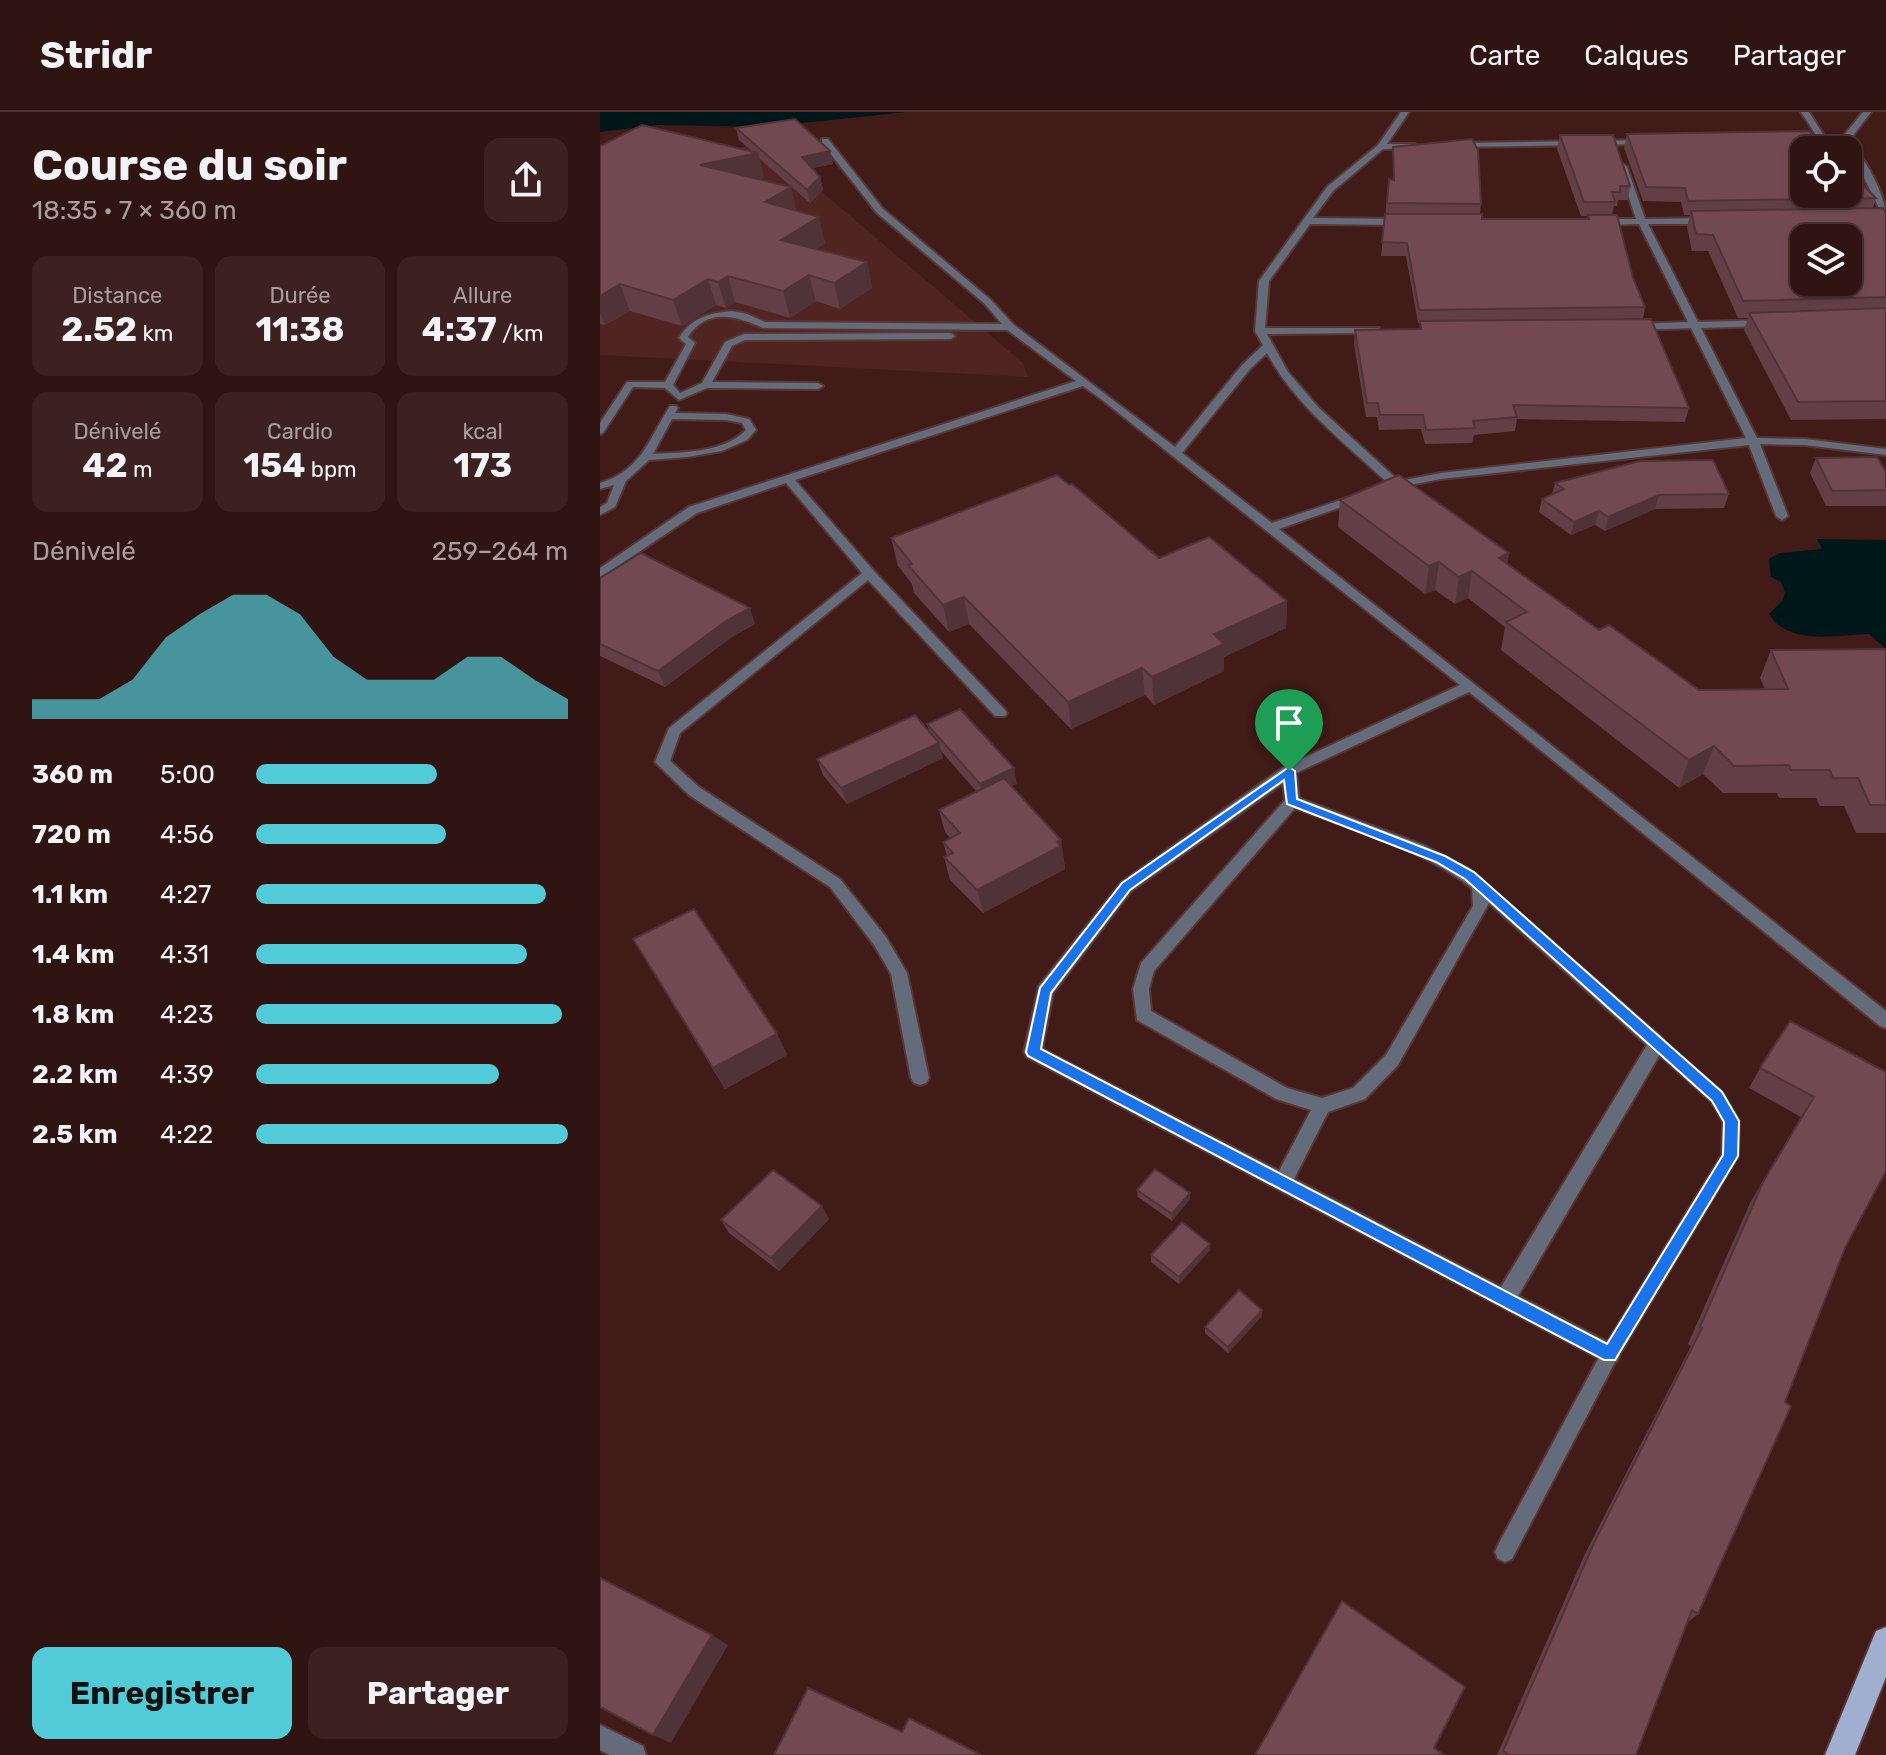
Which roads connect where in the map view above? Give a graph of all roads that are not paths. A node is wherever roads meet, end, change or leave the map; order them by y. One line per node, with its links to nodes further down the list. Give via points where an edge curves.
1 (1405, 112): 11 (street)
2 (1805, 112): 4 (street)
3 (1867, 112): 5 (street)
4 (1820, 136)
5 (1848, 136)
6 (825, 141): 22 (street, via 880,211 988,302)
7 (1615, 142): 8 (street); 9 (street); 19 (street)
8 (1663, 142)
9 (1439, 145)
10 (1425, 146): 11 (street)
11 (1381, 147): 15 (street, via 1330,189)
12 (1862, 166): 13 (street)
13 (1886, 216): 14 (street)
14 (1871, 218)
15 (1307, 221): 17 (street); 25 (street, via 1264,281)
16 (1718, 221): 19 (street)
17 (1418, 222)
18 (1594, 222): 19 (street)
19 (1642, 222): 21 (street)
20 (1775, 323): 21 (street)
21 (1695, 326): 23 (street); 35 (street)
22 (1010, 327): 26 (street); 29 (lane, via 763,325 744,315 713,316 684,333 691,343)
23 (1618, 327)
24 (1385, 330): 25 (street)
25 (1260, 331): 27 (street)
26 (1022, 336): 28 (street); 30 (lane, via 744,337 728,344)
27 (1268, 346): 37 (street); 41 (street, via 1315,410)
28 (1084, 382): 37 (street); 39 (street)
29 (668, 385): 32 (lane); 34 (lane, via 630,384)
30 (706, 385): 31 (lane); 32 (lane)
31 (818, 386)
32 (679, 397): 33 (lane)
33 (669, 416): 38 (lane); 38 (lane, via 726,417 746,421 751,430 732,444)
34 (600, 431)
35 (1753, 441): 36 (street); 41 (street); 46 (street)
36 (1886, 452)
37 (1176, 453): 47 (street)
38 (646, 457): 40 (lane)
39 (788, 479): 48 (street); 49 (street, via 693,510)
40 (621, 480): 42 (lane); 45 (lane, via 611,505)
41 (1396, 484): 43 (street)
42 (600, 486)
43 (1382, 489)
44 (1369, 494): 47 (street)
45 (600, 512)
46 (1782, 516)
47 (1271, 528): 50 (street)
48 (869, 573): 51 (street); 57 (street, via 674,731 662,762 694,791 835,883 899,973)
49 (600, 574)
50 (1470, 686): 52 (street); 55 (street)
51 (1000, 713)
52 (1289, 771): 53 (street); 59 (street, via 1126,887 1045,991 1033,1052)
53 (1292, 801): 54 (street, via 1441,859); 58 (street, via 1147,968 1141,989 1143,1015 1282,1094)
54 (1480, 886): 56 (street); 58 (street, via 1481,906 1392,1060 1359,1094)
55 (1886, 1021)
56 (1657, 1044): 60 (street); 61 (lane, via 1717,1097 1731,1121 1730,1156)
57 (920, 1078)
58 (1322, 1106): 59 (street)
59 (1283, 1181): 60 (street)
60 (1505, 1299): 61 (street)
61 (1610, 1354): 62 (lane)
62 (1505, 1552)
63 (1886, 1641): 66 (main road)
64 (600, 1737): 65 (street)
65 (634, 1755)
66 (1840, 1755)

